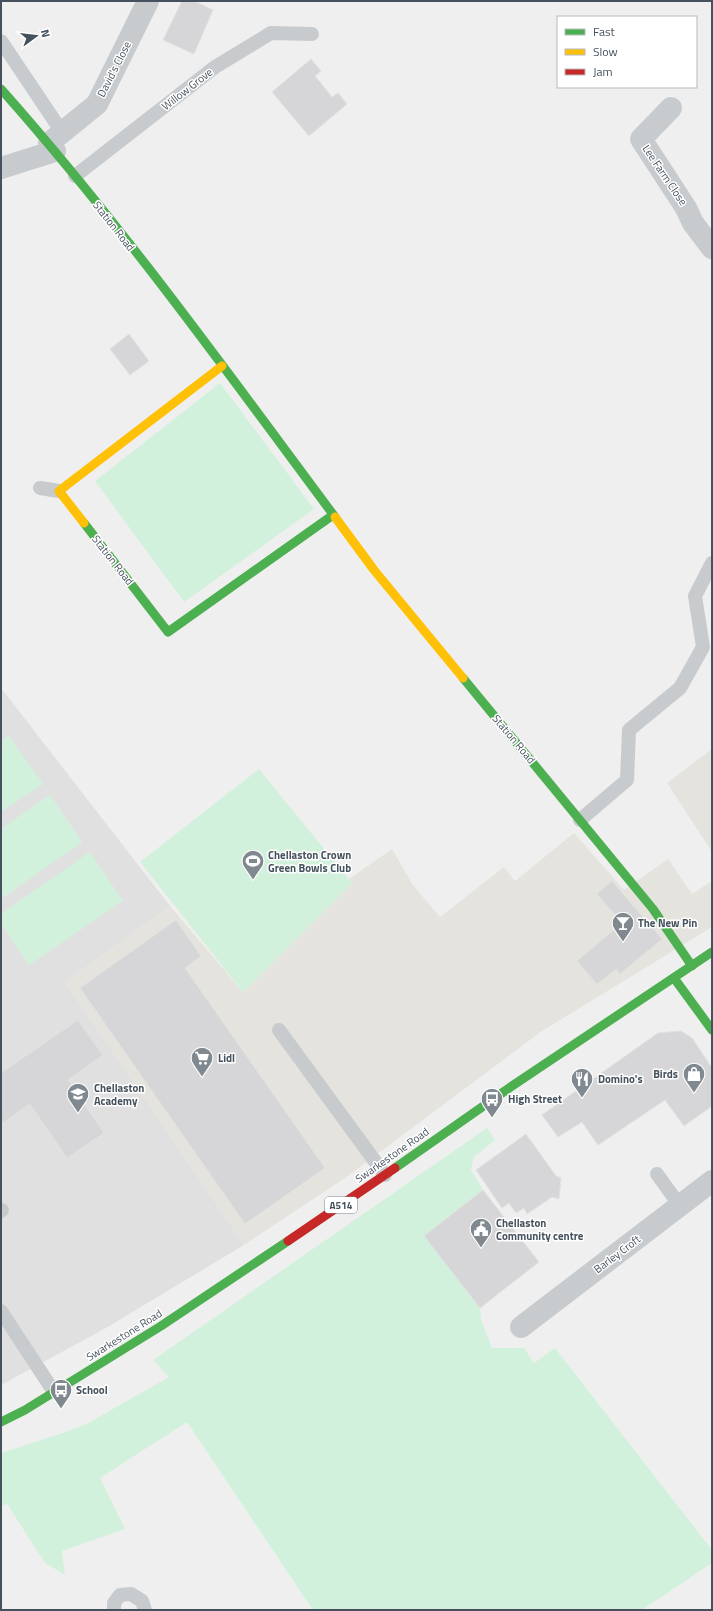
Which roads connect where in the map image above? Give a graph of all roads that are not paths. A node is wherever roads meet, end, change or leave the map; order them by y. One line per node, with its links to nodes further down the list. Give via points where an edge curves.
1 (148, 1): 6 (street, David's Close, via 97,104)
2 (312, 34): 8 (lane, Willow Grove, via 270,33 216,66)
3 (1, 41): 6 (lane, Station Road)
4 (1, 90): 6 (street, Station Road)
5 (671, 108): 9 (street, Lee Farm Close, via 641,139 693,223)
6 (55, 142): 7 (street); 8 (street, Station Road)
7 (1, 168)
8 (75, 176): 10 (street, Station Road)
9 (712, 248)
10 (222, 366): 12 (street); 13 (street, Station Road)
11 (40, 488): 12 (lane)
12 (59, 491): 13 (street, Station Road, via 168,632)
13 (333, 515): 15 (street, Station Road, via 374,570)
14 (712, 563): 15 (lane, via 695,596 703,647 680,688 629,730 628,780)
15 (580, 820): 17 (street, Station Road, via 653,909)
16 (712, 952): 17 (street, A514)
17 (692, 966): 18 (street, Swarkestone Road / A514)
18 (674, 978): 20 (street); 22 (street, Swarkestone Road / A514, via 512,1086)
19 (279, 1030): 22 (lane)
20 (712, 1030)
21 (657, 1174): 24 (lane)
22 (385, 1175): 27 (street, Swarkestone Road / A514, via 161,1326)
23 (712, 1181): 24 (street, Barley Croft)
24 (680, 1206): 26 (street, Barley Croft)
25 (1, 1311): 27 (lane)
26 (521, 1327)
27 (54, 1392): 28 (street, Swarkestone Road / A514)
28 (1, 1422)
29 (114, 1610): 30 (lane, via 114,1604 120,1595 131,1594 142,1602)
30 (145, 1610)

